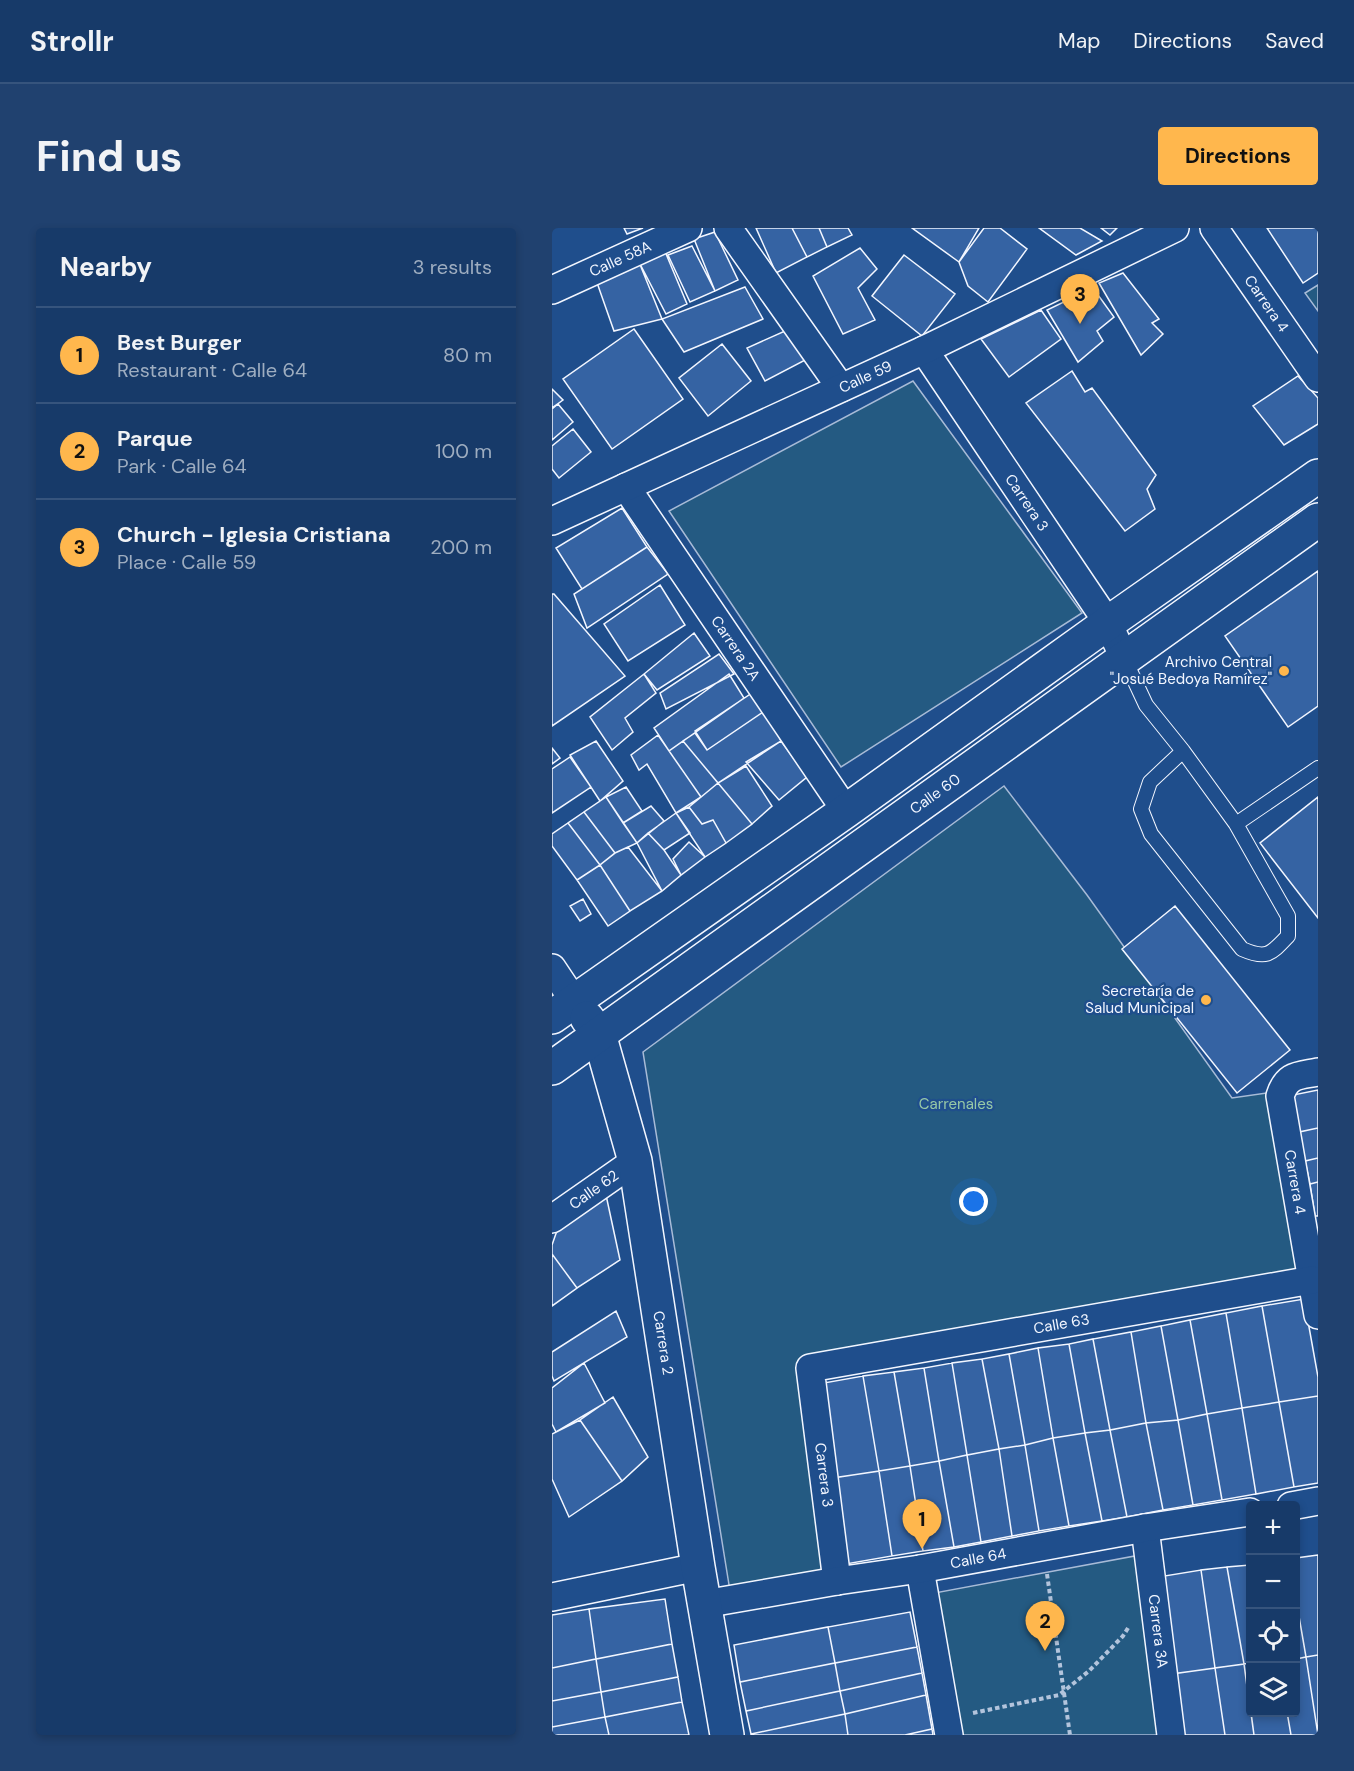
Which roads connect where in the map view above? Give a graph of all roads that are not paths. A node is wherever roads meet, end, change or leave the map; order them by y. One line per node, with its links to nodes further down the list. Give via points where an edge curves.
1 (688, 228): 5 (street, Calle 58A)
2 (728, 228): 8 (street)
3 (1175, 228): 6 (street, Calle 59)
4 (1214, 228): 7 (street, Carrera 4)
5 (552, 290)
6 (924, 350): 8 (street, Calle 59); 13 (street, Carrera 3)
7 (1318, 378)
8 (841, 388): 10 (street, Calle 59)
9 (1318, 476): 13 (main road)
10 (626, 487): 12 (street, Calle 59); 17 (street, Carrera 2A)
11 (1318, 520): 14 (main road, Calle 60)
12 (552, 521)
13 (1108, 622): 14 (street, Carrera 3); 17 (main road)
14 (1125, 660): 15 (lane, via 1146,705); 21 (main road, Calle 60)
15 (1183, 752): 18 (lane); 18 (lane, via 1150,782 1141,809 1151,834 1242,949 1256,956 1273,952 1288,936 1288,916)
16 (1318, 768): 18 (lane)
17 (846, 811): 20 (main road)
18 (1236, 824)
19 (552, 968): 20 (street, Carrera 2)
20 (563, 1009): 21 (main road, Carrera 2)
21 (599, 1034): 22 (main road, Calle 60); 24 (main road, Carrera 2)
22 (552, 1068)
23 (1318, 1072): 26 (street, Carrera 4, via 1293,1077 1280,1096)
24 (635, 1161): 25 (street, Calle 62); 33 (main road, Carrera 2)
25 (552, 1219)
26 (1312, 1280): 27 (street, Carrera 4); 28 (street, Calle 63)
27 (1318, 1315)
28 (810, 1368): 35 (street, Carrera 3)
29 (1318, 1502): 30 (street)
30 (1300, 1505)
31 (1246, 1513): 32 (street, Calle 64)
32 (1145, 1528): 34 (street, Calle 64); 40 (street, Carrera 3A)
33 (698, 1567): 36 (street); 37 (main road, Carrera 2)
34 (920, 1569): 35 (street, Calle 64); 38 (street)
35 (837, 1581): 37 (street, Calle 64)
36 (552, 1597)
37 (704, 1604): 39 (main road, Carrera 2)
38 (947, 1727)
39 (727, 1735)
40 (1171, 1735)

